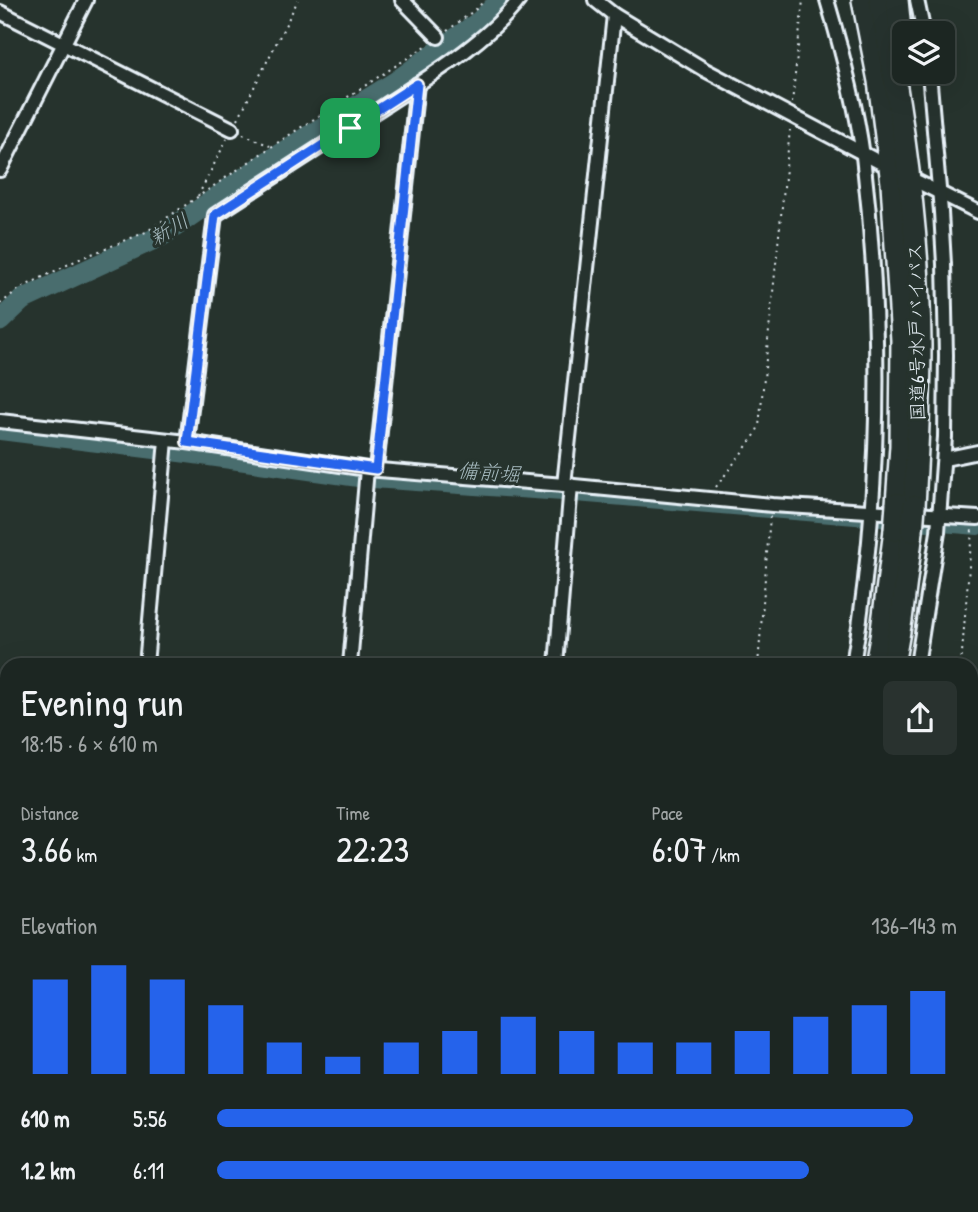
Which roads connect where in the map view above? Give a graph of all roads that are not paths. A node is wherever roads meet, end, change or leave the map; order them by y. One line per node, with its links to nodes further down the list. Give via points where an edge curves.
1 (86, 0): 15 (street)
2 (402, 0): 14 (street)
3 (519, 0): 16 (street, via 478,40)
4 (595, 0): 12 (street)
5 (827, 0): 20 (street)
6 (851, 0): 21 (highway, via 868,57)
7 (863, 0): 21 (highway, 国道6号水戸バイパス, via 879,81)
8 (880, 0): 18 (highway, 国道6号水戸バイパス)
9 (897, 0): 18 (highway, via 904,68)
10 (917, 0): 13 (street)
11 (0, 12): 15 (street)
12 (614, 15): 20 (street); 32 (street)
13 (921, 21)
14 (434, 40)
15 (64, 44): 19 (street); 22 (street)
16 (417, 84): 27 (street, via 215,215); 31 (street)
17 (930, 84): 24 (street)
18 (900, 108): 33 (highway, 国道6号水戸バイパス, via 915,235 919,319 919,400)
19 (232, 129)
20 (862, 154): 21 (street); 34 (street, via 875,299)
21 (885, 154): 33 (highway, 国道6号水戸バイパス, via 902,340 901,446)
22 (0, 170)
23 (918, 182): 24 (street)
24 (938, 192): 25 (street); 30 (street, via 946,355)
25 (978, 212)
26 (0, 421): 28 (street)
27 (187, 442): 28 (street); 31 (street)
28 (165, 448): 38 (street)
29 (978, 452): 30 (street)
30 (944, 459): 36 (street)
31 (369, 475): 32 (street); 39 (street)
32 (568, 490): 34 (street, via 708,498); 40 (street)
33 (906, 505): 37 (highway, 国道6号水戸バイパス, bridge)
34 (871, 518): 36 (street); 41 (street)
35 (978, 518): 36 (street)
36 (939, 522): 44 (street)
37 (904, 530): 42 (highway, 国道6号水戸バイパス); 43 (highway, 国道6号水戸バイパス, via 901,620)
38 (147, 658)
39 (351, 658)
40 (556, 658)
41 (854, 658)
42 (877, 658)
43 (894, 658)
44 (918, 658)

